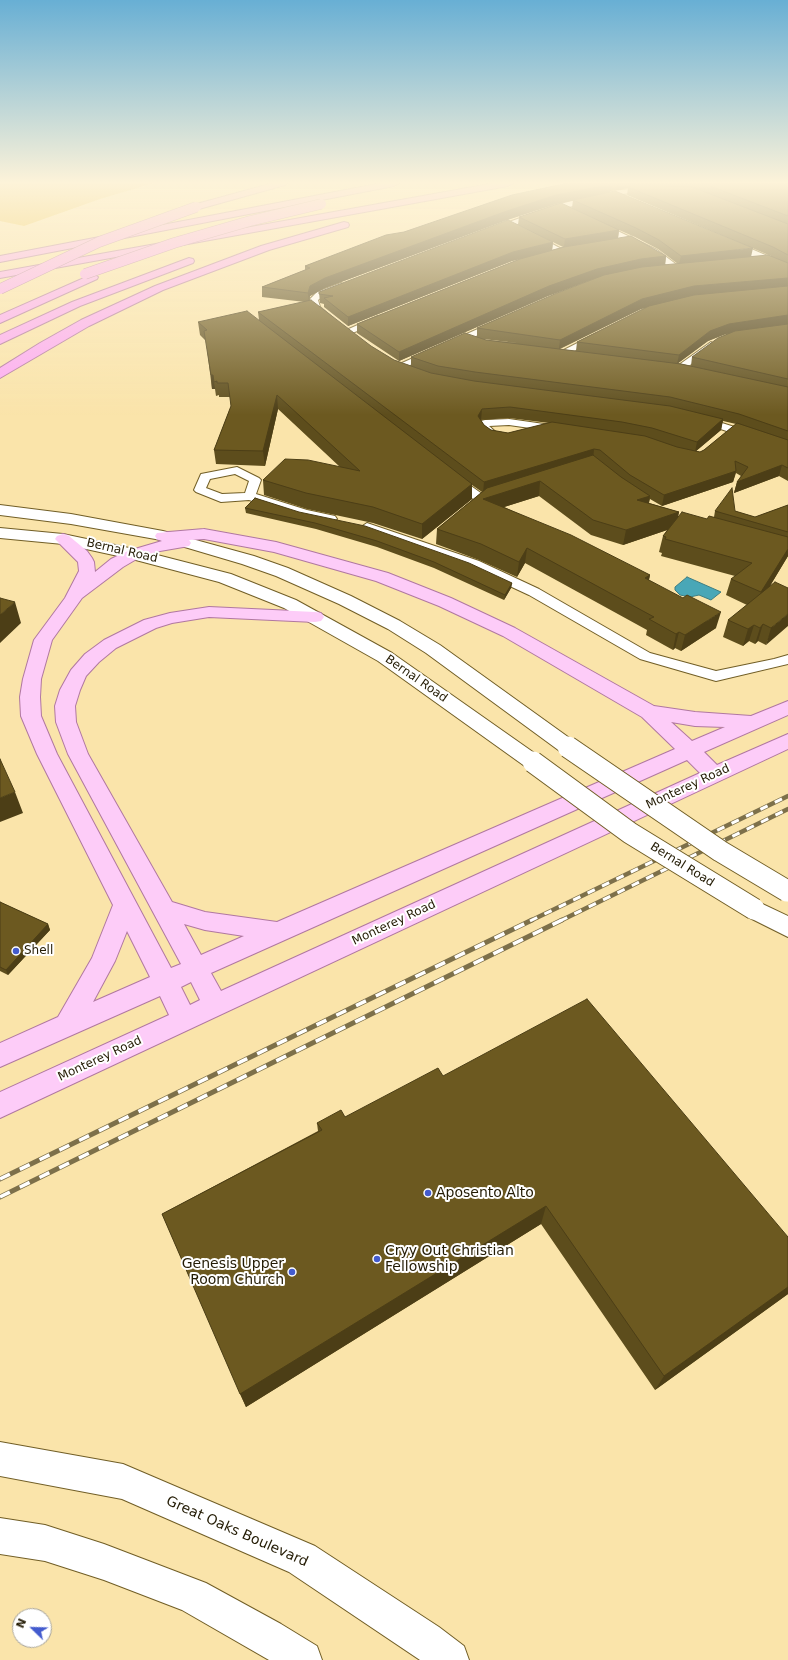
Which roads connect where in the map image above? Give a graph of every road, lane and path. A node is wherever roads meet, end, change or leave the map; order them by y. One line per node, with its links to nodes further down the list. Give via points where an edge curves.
1 (60, 260): 15 (highway, bridge)
2 (81, 260): 12 (highway)
3 (136, 260): 13 (highway)
4 (191, 260): 23 (highway, via 76,304)
5 (231, 260): 30 (highway, via 159,288 85,323)
6 (669, 260): 10 (street, via 681,267)
7 (753, 260): 9 (street)
8 (770, 260): 11 (street)
9 (748, 261)
10 (662, 270)
11 (788, 270)
12 (0, 275)
13 (89, 276): 16 (highway); 18 (highway)
14 (349, 284): 20 (street, via 320,294 314,299 317,309)
15 (0, 289)
16 (0, 312)
17 (386, 316): 20 (street)
18 (0, 319)
19 (503, 320): 22 (street)
20 (341, 327): 24 (street)
21 (603, 333): 27 (street, via 558,354)
22 (462, 338): 26 (street); 29 (street, via 395,366)
23 (0, 340)
24 (358, 340)
25 (718, 342): 28 (street, via 675,369)
26 (479, 343)
27 (576, 356)
28 (691, 371)
29 (412, 372)
30 (0, 374)
31 (687, 417): 33 (street)
32 (550, 428): 32 (street, via 510,422 485,423 485,429 498,438 517,438); 34 (street)
33 (732, 428): 35 (street); 36 (street)
34 (570, 430)
35 (721, 438)
36 (788, 448)
37 (444, 471): 40 (street)
38 (496, 494): 40 (street)
39 (250, 496): 48 (street)
40 (481, 499): 41 (street)
41 (469, 508)
42 (0, 510): 44 (main road, Bernal Road, via 78,520)
43 (0, 533): 46 (main road, Bernal Road)
44 (163, 536): 47 (main road, Bernal Road); 54 (main road, via 204,534 265,545 310,555 382,577 445,602 509,632)
45 (436, 536): 48 (street)
46 (63, 539): 49 (main road, Bernal Road); 50 (main road, via 86,562 84,580)
47 (191, 542): 49 (main road, via 158,546); 59 (main road, Bernal Road, bridge, via 282,572 394,625 433,649 668,817)
48 (424, 546): 52 (street, via 474,564 534,592 645,656 716,676)
49 (134, 554): 50 (main road, via 117,563); 51 (main road, Bernal Road, via 225,578)
50 (72, 599): 60 (main road, via 43,640 36,659 30,697 32,716 47,754)
51 (315, 617): 61 (main road, via 226,612 170,618 143,627 110,644 92,658 78,674 65,706 71,739); 62 (main road, Bernal Road, bridge, via 385,657 630,833)
52 (788, 659)
53 (788, 707): 55 (main road)
54 (649, 712): 55 (main road, via 695,719); 57 (main road)
55 (755, 722): 57 (main road)
56 (788, 741): 58 (main road, Monterey Road)
57 (690, 750): 58 (main road); 63 (main road)
58 (715, 775): 66 (main road, Monterey Road)
59 (788, 891)
60 (125, 905): 65 (main road); 68 (main road, via 103,961)
61 (162, 909): 63 (main road, via 206,921); 64 (main road)
62 (788, 928)
63 (278, 932): 64 (main road)
64 (195, 968): 65 (main road); 66 (main road)
65 (165, 982): 67 (main road); 68 (main road)
66 (216, 1005): 67 (main road, Monterey Road)
67 (185, 1020): 70 (main road, Monterey Road)
68 (68, 1024): 69 (main road)
69 (0, 1055)
70 (0, 1105)
71 (0, 1459): 74 (main road, Great Oaks Boulevard, via 123,1482 302,1559 426,1640)
72 (0, 1536): 73 (main road, via 45,1543 104,1562 193,1596 268,1637)
73 (303, 1660)
74 (450, 1660)

